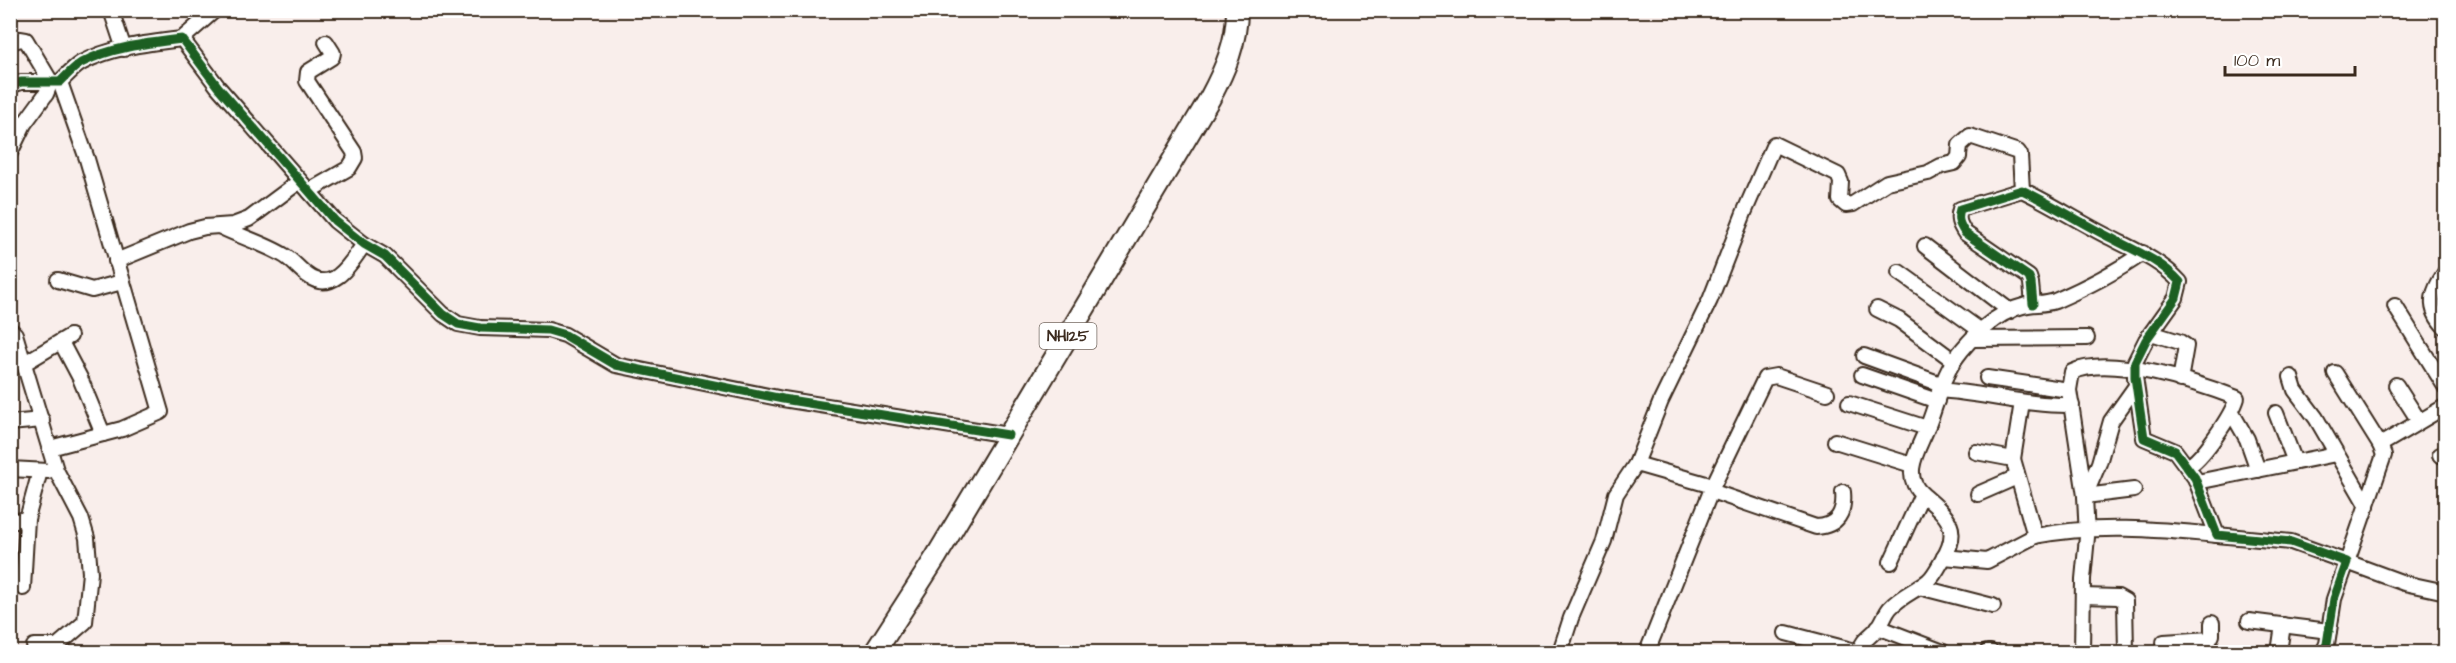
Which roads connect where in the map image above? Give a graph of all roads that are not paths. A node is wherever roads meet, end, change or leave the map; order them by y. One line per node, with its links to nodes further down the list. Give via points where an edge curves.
1 (111, 10): 7 (street)
2 (215, 10): 4 (street)
3 (1238, 10): 58 (highway, NH125, via 1237,30 1222,77)
4 (182, 39): 7 (street); 11 (street, via 218,87)
5 (326, 42): 11 (street, via 332,57 308,72 307,81 355,158 349,168)
6 (10, 43): 8 (street, via 26,40)
7 (124, 49): 8 (street, via 80,64)
8 (55, 82): 9 (street, via 21,82); 10 (street, via 24,124); 17 (street, via 87,159)
9 (10, 86)
10 (10, 153)
11 (305, 186): 13 (street, via 249,219); 14 (street, via 335,221)
12 (2022, 190): 16 (street); 22 (street, via 1960,209 1957,217 1965,233 2029,277); 66 (street, via 2018,152 1970,136 1960,145 1954,163 1887,182 1846,205 1840,200 1838,175 1774,144 1710,300 1661,401)
13 (219, 226): 14 (street, via 286,257 317,280 338,278); 17 (street, via 189,231)
14 (364, 244): 58 (street, via 385,256 458,324 548,330 565,335 616,365 783,399)
15 (1925, 246): 25 (street)
16 (2144, 253): 22 (street, via 2054,301); 28 (street, via 2180,282 2176,298)
17 (116, 261): 21 (street)
18 (2445, 271): 26 (street, via 2432,300 2434,313)
19 (1899, 272): 29 (street)
20 (58, 280): 21 (street, via 92,290)
21 (122, 282): 57 (street, via 161,412)
22 (2033, 304): 25 (street)
23 (2395, 306): 43 (street)
24 (1877, 309): 32 (street, via 1899,320)
25 (2010, 311): 29 (street)
26 (2445, 328)
27 (10, 329): 33 (street, via 15,331)
28 (2151, 333): 34 (street, via 2135,362); 40 (street, via 2186,346)
29 (1976, 335): 30 (street); 32 (street)
30 (2087, 338)
31 (1864, 356): 45 (street)
32 (1954, 361): 45 (street)
33 (24, 367): 35 (street); 53 (street); 57 (street, via 65,339)
34 (2135, 370): 40 (street); 42 (street); 44 (street, via 2085,366 2072,372)
35 (10, 372)
36 (2335, 373): 60 (street)
37 (1862, 375): 45 (street)
38 (2291, 377): 63 (street, via 2295,390)
39 (1987, 378): 44 (street)
40 (2180, 380): 51 (street, via 2237,398)
41 (2396, 385): 54 (street)
42 (2136, 386): 68 (street, via 2144,438 2175,451); 80 (street, via 2111,421)
43 (2445, 388)
44 (2069, 390): 49 (street)
45 (1939, 392): 47 (street, via 1969,392); 56 (street)
46 (1827, 393): 75 (street, via 1776,376 1765,378)
47 (2022, 402): 49 (street); 64 (street)
48 (1849, 403): 56 (street)
49 (2072, 405): 80 (street)
50 (2445, 406): 54 (street)
51 (2232, 413): 68 (street, via 2199,459); 71 (street)
52 (2276, 413): 65 (street)
53 (42, 420): 55 (street); 61 (street)
54 (2419, 421): 60 (street)
55 (10, 423)
56 (1927, 428): 67 (street)
57 (103, 435): 61 (street)
58 (1008, 435): 103 (highway, NH125)
59 (1835, 441): 67 (street)
60 (2380, 445): 81 (street, via 2384,455)
61 (50, 448): 70 (street)
62 (1976, 452): 64 (street)
63 (2336, 454): 65 (street); 81 (street)
64 (2013, 459): 73 (street)
65 (2295, 462): 71 (street)
66 (1636, 464): 75 (street); 104 (street, via 1616,494 1604,541 1570,618)
67 (1912, 465): 78 (street, via 1914,484)
68 (2187, 467): 74 (street)
69 (10, 469): 72 (street)
70 (56, 470): 72 (street); 102 (street, via 87,538 90,573 86,618 57,646)
71 (2258, 470): 74 (street)
72 (40, 471): 82 (street)
73 (2017, 477): 79 (street); 86 (street)
74 (2197, 482): 85 (street)
75 (1712, 488): 77 (street, via 1816,527 1827,526 1839,517); 105 (street)
76 (2134, 490): 80 (street)
77 (1843, 492)
78 (1922, 494): 87 (street, via 1950,521 1951,546); 88 (street)
79 (1978, 494)
80 (2085, 496): 84 (street)
81 (2367, 506): 89 (street)
82 (27, 519): 83 (street); 91 (street)
83 (10, 522)
84 (2086, 530): 85 (street, via 2159,529); 86 (street); 93 (street)
85 (2217, 535): 89 (street, via 2291,542)
86 (2035, 536): 87 (street, via 1987,561)
87 (1944, 557): 90 (street, via 1930,579)
88 (1891, 562)
89 (2347, 562): 92 (street, via 2404,583); 101 (street, via 2334,598)
90 (1919, 587): 94 (street); 98 (street, via 1889,609)
91 (22, 588)
92 (2445, 592)
93 (2083, 596): 108 (street); 109 (street, via 2118,597 2125,601)
94 (1993, 606)
95 (2249, 621): 97 (street)
96 (2212, 623): 100 (street, via 2210,639)
97 (2283, 625): 101 (street); 110 (street)
98 (1878, 627): 106 (street, via 1861,644); 107 (street)
99 (1786, 633): 106 (street)
100 (2164, 642)
101 (2327, 642): 111 (street)
102 (34, 646)
103 (875, 652)
104 (1560, 652)
105 (1647, 652)
106 (1859, 652)
107 (1943, 652)
108 (2082, 652)
109 (2126, 652)
110 (2279, 652)
111 (2339, 652)

